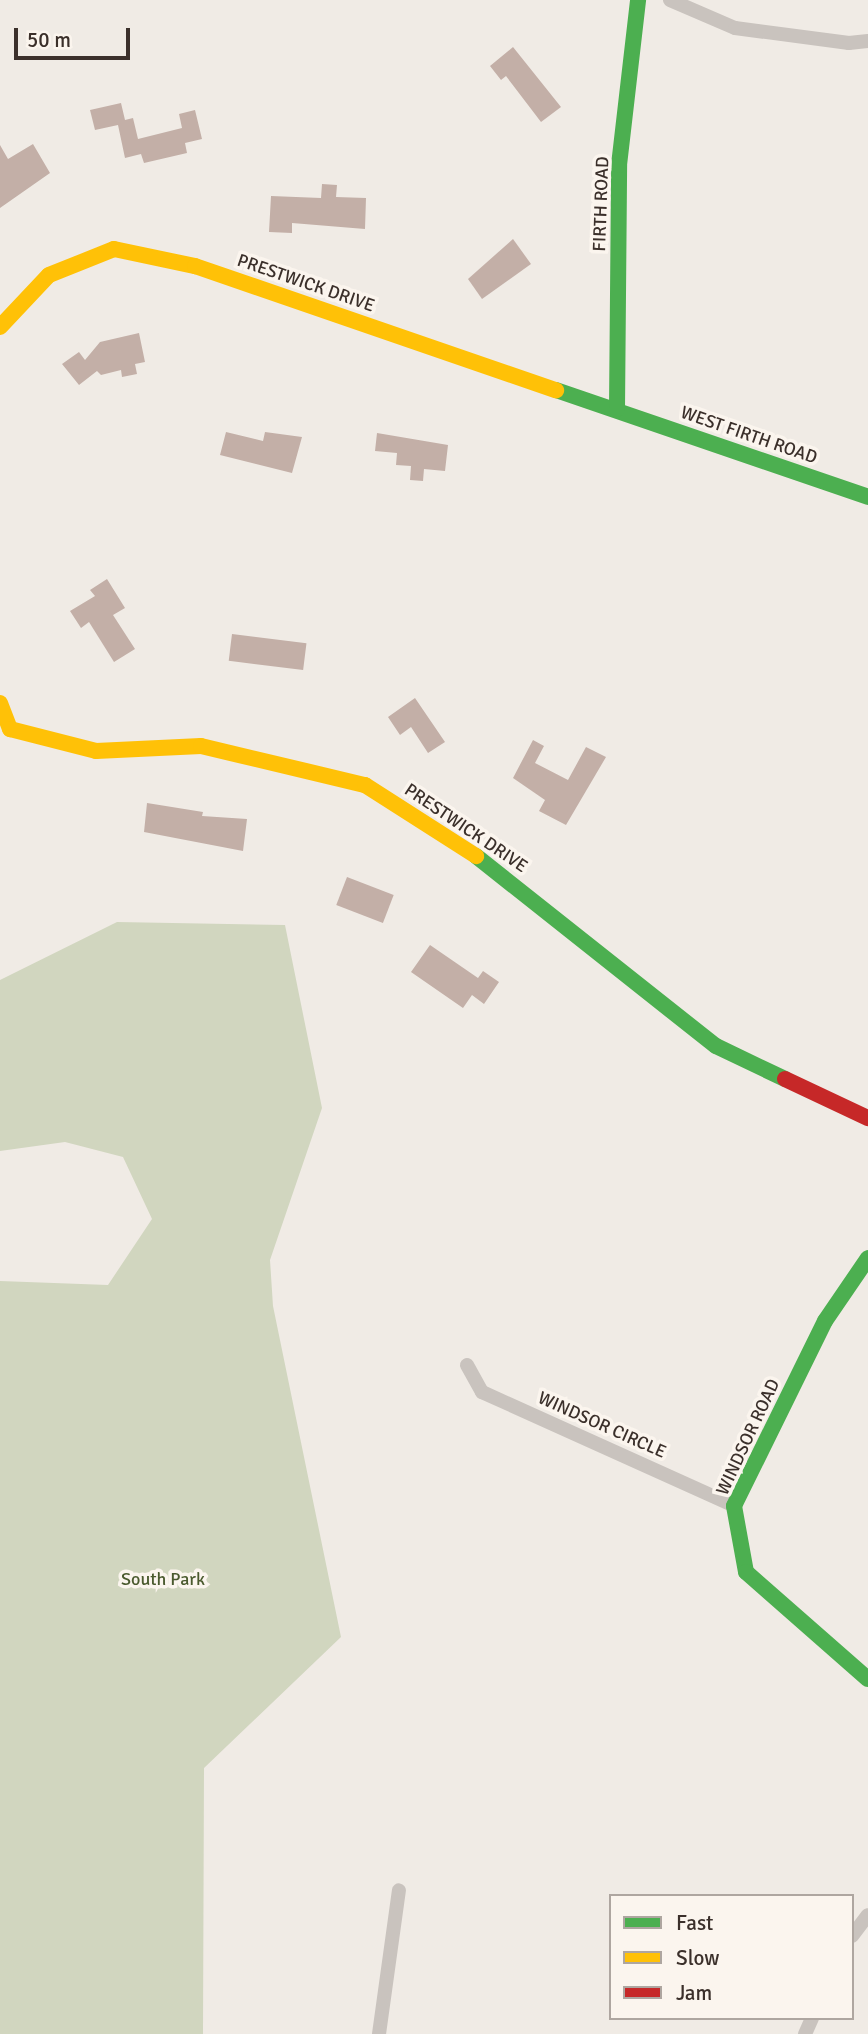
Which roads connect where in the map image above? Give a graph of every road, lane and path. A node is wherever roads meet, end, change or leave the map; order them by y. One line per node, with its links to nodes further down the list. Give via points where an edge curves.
1 (638, 0): 5 (street, FIRTH ROAD, via 620,165)
2 (670, 0): 3 (street, via 735,27)
3 (868, 41)
4 (0, 327): 5 (street, PRESTWICK DRIVE, via 49,275 114,249 195,266)
5 (617, 410): 6 (street, WEST FIRTH ROAD)
6 (868, 497)
7 (0, 703): 8 (street, PRESTWICK DRIVE, via 10,729 96,751 201,746 365,785 500,871 716,1046)
8 (868, 1118)
9 (868, 1258): 11 (street, WINDSOR ROAD, via 825,1321)
10 (467, 1366): 11 (street, WINDSOR CIRCLE, via 482,1392)
11 (734, 1506): 12 (street, WINDSOR ROAD, via 746,1572)
12 (868, 1679)
13 (399, 1890): 16 (street)
14 (868, 1914): 15 (street)
15 (854, 1933)
16 (379, 2034)

